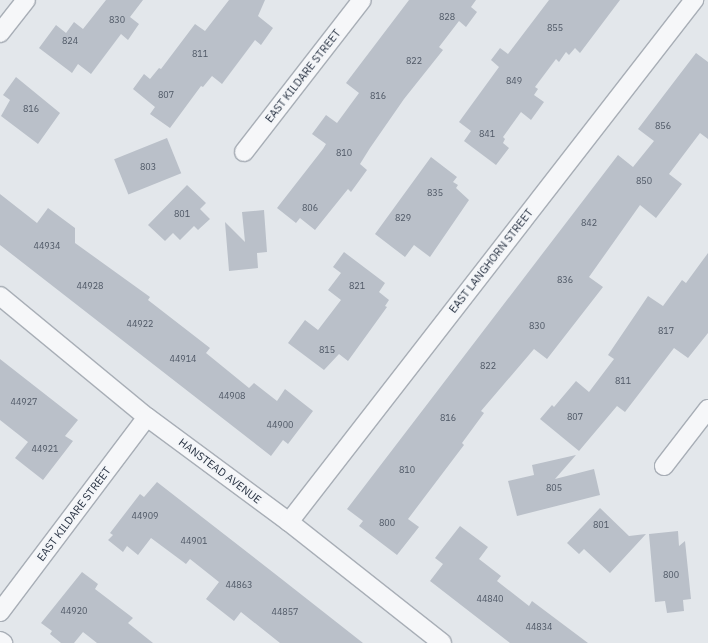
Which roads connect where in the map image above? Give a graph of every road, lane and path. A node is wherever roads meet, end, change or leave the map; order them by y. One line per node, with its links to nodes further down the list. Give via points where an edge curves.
1 (26, 0): 4 (street)
2 (362, 0): 5 (street, EAST KILDARE STREET)
3 (694, 0): 10 (street, EAST LANGHORN STREET)
4 (0, 33)
5 (244, 152)
6 (0, 296): 8 (street, HANSTEAD AVENUE)
7 (708, 409): 9 (street)
8 (147, 417): 10 (street, HANSTEAD AVENUE); 11 (street, EAST KILDARE STREET)
9 (664, 466)
10 (289, 522): 14 (street, HANSTEAD AVENUE)
11 (0, 612)
12 (0, 641): 13 (street)
13 (3, 643)
14 (442, 643)

